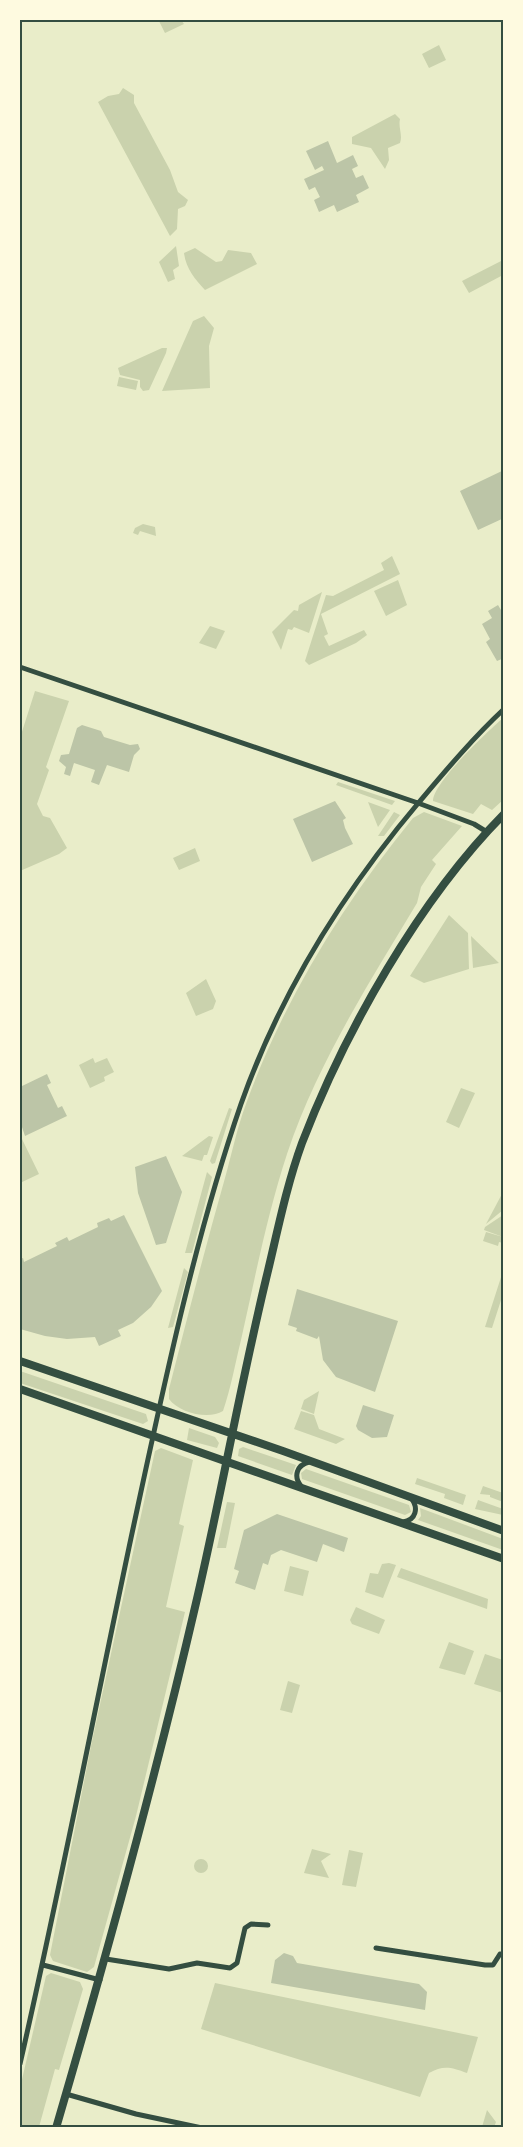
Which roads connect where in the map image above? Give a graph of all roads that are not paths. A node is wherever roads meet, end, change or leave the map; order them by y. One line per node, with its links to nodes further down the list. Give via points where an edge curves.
1 (20, 667): 3 (street)
2 (504, 709): 3 (street, via 464,747)
3 (418, 803): 5 (street); 8 (street, via 333,915 296,979 260,1057 221,1170)
4 (504, 814): 5 (main road)
5 (487, 832): 9 (main road, via 420,918 389,968 342,1056 303,1142 276,1235)
6 (20, 1361): 8 (main road)
7 (20, 1389): 10 (main road)
8 (158, 1409): 9 (main road); 10 (street)
9 (231, 1433): 11 (main road); 12 (main road)
10 (153, 1437): 11 (main road); 22 (street)
11 (225, 1461): 13 (main road); 21 (main road, via 171,1710)
12 (314, 1462): 13 (street, via 304,1463 297,1471 297,1481); 14 (main road)
13 (304, 1489): 15 (main road)
14 (408, 1496): 15 (street, via 414,1502 415,1514 409,1520); 16 (main road)
15 (398, 1521): 17 (main road)
16 (504, 1531)
17 (504, 1559)
18 (268, 1925): 21 (street, via 251,1924 245,1928 237,1963 230,1968 197,1964 169,1969)
19 (376, 1948): 20 (street, via 485,1965 493,1965)
20 (504, 1954)
21 (106, 1959): 23 (main road)
22 (43, 1965): 23 (street); 24 (street)
23 (100, 1980): 25 (main road)
24 (20, 2064)
25 (66, 2094): 26 (main road); 27 (street)
26 (56, 2127)
27 (202, 2127)

